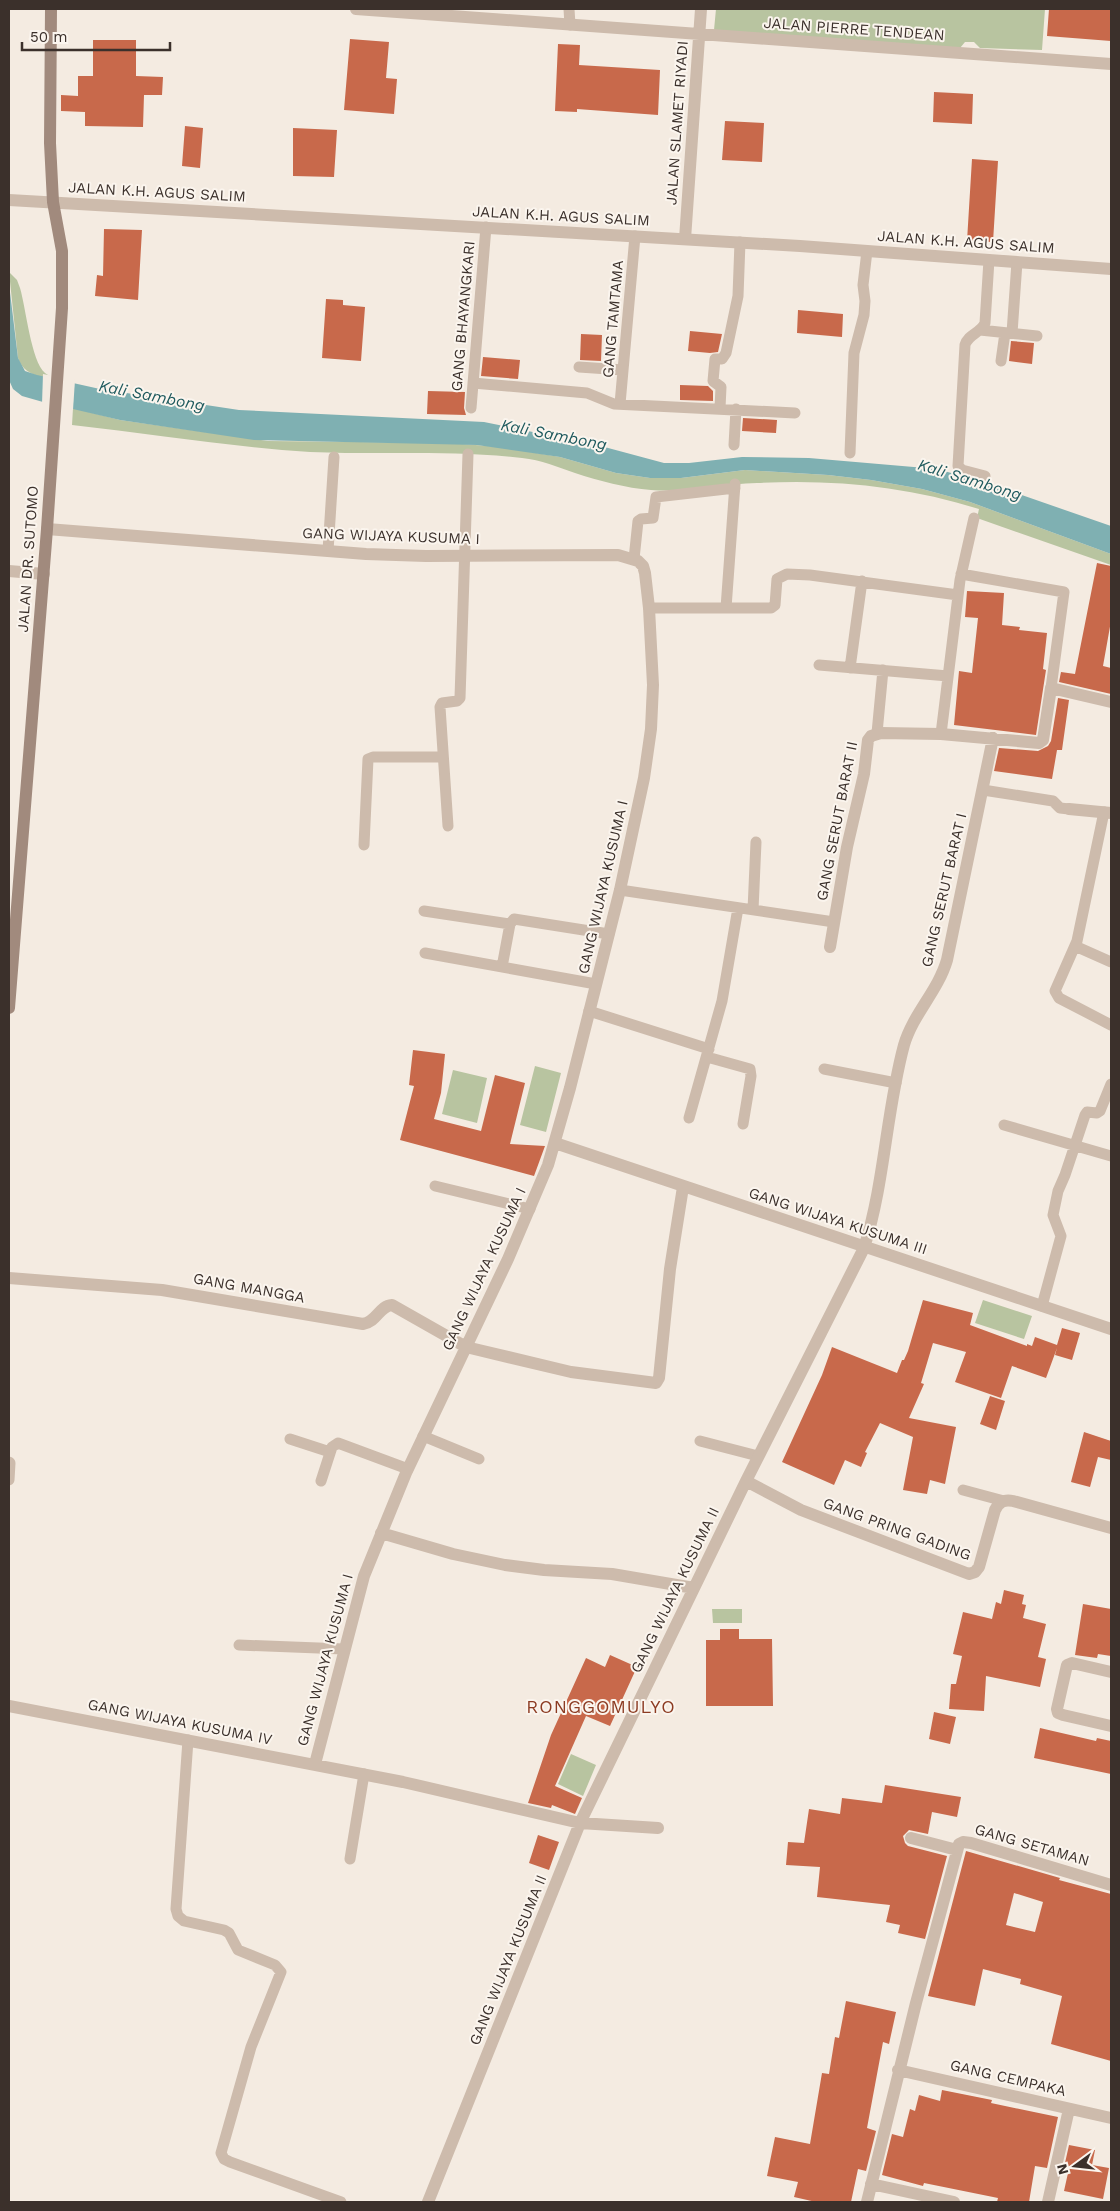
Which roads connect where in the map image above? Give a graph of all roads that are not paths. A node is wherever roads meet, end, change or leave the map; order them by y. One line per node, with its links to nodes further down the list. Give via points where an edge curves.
1 (51, 9): 10 (main road, JALAN DR. SUTOMO)
2 (356, 9): 5 (street, JALAN PIERRE TENDEAN)
3 (568, 9): 6 (lane)
4 (701, 9): 7 (street, JALAN SLAMET RIYADI)
5 (478, 13): 6 (street, JALAN PIERRE TENDEAN)
6 (570, 25): 7 (street, JALAN PIERRE TENDEAN)
7 (700, 34): 8 (street, JALAN PIERRE TENDEAN); 13 (street, JALAN SLAMET RIYADI)
8 (1111, 64)
9 (9, 200): 10 (street, JALAN K.H. AGUS SALIM)
10 (53, 202): 11 (street, JALAN K.H. AGUS SALIM); 37 (main road, JALAN DR. SUTOMO, via 62,251 62,308)
11 (486, 228): 12 (street, JALAN K.H. AGUS SALIM); 25 (lane, GANG BHAYANGKARI)
12 (635, 236): 13 (street, JALAN K.H. AGUS SALIM); 24 (lane, GANG TAMTAMA)
13 (685, 239): 14 (street, JALAN K.H. AGUS SALIM)
14 (740, 242): 15 (street, JALAN K.H. AGUS SALIM); 28 (lane, via 739,285 726,353 714,363 713,381 721,387)
15 (867, 251): 16 (street, JALAN K.H. AGUS SALIM); 32 (lane, via 864,315 854,352)
16 (989, 260): 17 (street, JALAN K.H. AGUS SALIM); 19 (lane, via 985,323)
17 (1016, 262): 18 (street, JALAN K.H. AGUS SALIM); 20 (lane)
18 (1111, 269)
19 (980, 330): 20 (lane); 35 (lane, via 965,345 958,466)
20 (1008, 333): 21 (lane); 22 (lane)
21 (1037, 336)
22 (1001, 361)
23 (579, 367): 24 (lane)
24 (624, 370): 26 (lane, GANG TAMTAMA)
25 (473, 383): 26 (lane, via 588,393 606,402); 27 (lane, GANG BHAYANGKARI)
26 (620, 404): 28 (lane)
27 (471, 408)
28 (720, 408): 29 (lane)
29 (736, 409): 30 (lane); 31 (lane)
30 (796, 413)
31 (734, 445)
32 (850, 453)
33 (468, 454): 39 (lane)
34 (334, 457): 38 (lane)
35 (984, 476)
36 (974, 518): 43 (lane)
37 (47, 529): 38 (street, GANG WIJAYA KUSUMA I); 42 (main road, JALAN DR. SUTOMO)
38 (328, 551): 39 (street, GANG WIJAYA KUSUMA I)
39 (464, 556): 40 (street, GANG WIJAYA KUSUMA I, via 618,555); 57 (lane, via 460,698 441,704)
40 (634, 559): 46 (street, GANG WIJAYA KUSUMA I, via 644,568); 47 (lane, via 638,521 653,518 658,495 735,486)
41 (9, 571): 42 (street)
42 (44, 574): 71 (main road, JALAN DR. SUTOMO)
43 (961, 574): 45 (lane); 52 (lane, via 1064,592)
44 (862, 581): 45 (lane); 47 (lane, via 784,574 777,579 773,607); 49 (lane)
45 (958, 595): 51 (lane)
46 (650, 608): 47 (lane); 64 (street, GANG WIJAYA KUSUMA I, via 651,728 637,818)
47 (726, 608)
48 (819, 665): 49 (lane)
49 (850, 668): 50 (lane)
50 (883, 670): 51 (lane); 54 (lane)
51 (948, 676): 55 (lane)
52 (1051, 688): 53 (street); 56 (street, GANG SERUT BARAT II, via 1040,742)
53 (1111, 702)
54 (877, 733): 55 (street, GANG SERUT BARAT II); 68 (street, GANG SERUT BARAT II, via 868,740)
55 (941, 734): 56 (street, GANG SERUT BARAT II)
56 (993, 738): 58 (street, GANG SERUT BARAT I)
57 (443, 757): 61 (lane); 63 (lane, via 368,759)
58 (983, 790): 59 (lane, via 1053,801 1060,808); 83 (street, GANG SERUT BARAT I, via 948,960 908,1034)
59 (1069, 809): 60 (street)
60 (1107, 812): 72 (lane)
61 (448, 826)
62 (756, 842): 66 (lane)
63 (364, 845)
64 (620, 890): 65 (lane); 70 (street, GANG WIJAYA KUSUMA I)
65 (738, 908): 66 (lane); 81 (lane, via 726,980)
66 (753, 910): 68 (lane)
67 (424, 911): 69 (lane)
68 (834, 922): 73 (street, GANG SERUT BARAT II)
69 (510, 924): 70 (lane, via 519,919); 76 (lane)
70 (609, 934): 77 (street, GANG WIJAYA KUSUMA I)
71 (12, 940): 78 (main road, JALAN DR. SUTOMO)
72 (1075, 946): 75 (lane); 80 (lane, via 1056,988 1057,997)
73 (830, 947)
74 (425, 953): 76 (lane)
75 (1111, 962)
76 (502, 967): 77 (lane)
77 (596, 984): 79 (street, GANG WIJAYA KUSUMA I)
78 (9, 1008)
79 (589, 1012): 81 (lane); 88 (street, GANG WIJAYA KUSUMA I)
80 (1111, 1025)
81 (708, 1053): 85 (lane); 86 (lane, via 750,1070)
82 (824, 1069): 83 (lane)
83 (896, 1083): 94 (street, GANG SERUT BARAT I, via 875,1206)
84 (1111, 1084): 89 (lane, via 1100,1111 1085,1115)
85 (689, 1118)
86 (743, 1124)
87 (1004, 1125): 89 (lane)
88 (555, 1143): 92 (street, GANG WIJAYA KUSUMA III); 93 (street, GANG WIJAYA KUSUMA I)
89 (1075, 1145): 90 (lane); 96 (lane, via 1058,1191 1054,1215 1061,1236)
90 (1111, 1156)
91 (435, 1186): 93 (lane)
92 (683, 1187): 94 (street, GANG WIJAYA KUSUMA III); 98 (street, via 658,1382 571,1372)
93 (530, 1209): 98 (street, GANG WIJAYA KUSUMA I)
94 (864, 1248): 96 (street, GANG WIJAYA KUSUMA III); 103 (street, GANG WIJAYA KUSUMA II)
95 (9, 1278): 98 (street, GANG MANGGA, via 162,1290 363,1324 371,1322 384,1307 392,1305)
96 (1042, 1306): 97 (street, GANG WIJAYA KUSUMA III)
97 (1111, 1329)
98 (466, 1346): 99 (street, GANG WIJAYA KUSUMA I)
99 (423, 1436): 104 (lane); 106 (street, GANG WIJAYA KUSUMA I)
100 (290, 1439): 102 (lane)
101 (700, 1441): 103 (lane)
102 (330, 1452): 106 (lane, via 338,1443); 108 (lane)
103 (758, 1456): 109 (street, GANG WIJAYA KUSUMA II)
104 (479, 1459)
105 (9, 1462): 107 (lane)
106 (408, 1469): 113 (street, GANG WIJAYA KUSUMA I)
107 (9, 1480)
108 (321, 1481)
109 (746, 1481): 111 (street, GANG PRING GADING, via 801,1510 970,1574 979,1567 995,1510); 114 (street, GANG WIJAYA KUSUMA II)
110 (963, 1490): 111 (lane)
111 (1004, 1501): 112 (street)
112 (1111, 1528)
113 (381, 1533): 114 (street, via 506,1565 612,1574); 116 (street, GANG WIJAYA KUSUMA I, via 357,1596)
114 (694, 1588): 123 (street, GANG WIJAYA KUSUMA II)
115 (239, 1645): 116 (lane)
116 (344, 1649): 121 (street, GANG WIJAYA KUSUMA I)
117 (1111, 1672): 119 (street, via 1072,1663 1067,1665 1057,1709 1063,1715)
118 (9, 1706): 120 (street, GANG WIJAYA KUSUMA IV)
119 (1111, 1726)
120 (188, 1740): 121 (street, GANG WIJAYA KUSUMA IV); 133 (lane, via 178,1916 184,1921 224,1930 238,1950 275,1965 281,1972 251,2047 221,2153 230,2162)
121 (315, 1764): 122 (street, GANG WIJAYA KUSUMA IV)
122 (364, 1774): 123 (street, GANG WIJAYA KUSUMA IV); 127 (lane)
123 (580, 1824): 124 (street, GANG WIJAYA KUSUMA IV); 134 (street, GANG WIJAYA KUSUMA II)
124 (658, 1828)
125 (910, 1838): 126 (street)
126 (957, 1850): 128 (street, GANG SETAMAN, via 961,1842 971,1843); 129 (street, GANG SETAMAN)
127 (350, 1859)
128 (1111, 1885)
129 (898, 2070): 130 (street, GANG CEMPAKA); 132 (street, GANG SETAMAN)
130 (1070, 2109): 131 (street, GANG CEMPAKA); 137 (street)
131 (1111, 2118)
132 (871, 2184): 135 (street, GANG SETAMAN); 136 (street)
133 (341, 2202)
134 (428, 2202)
135 (866, 2202)
136 (954, 2202)
137 (1048, 2202)

